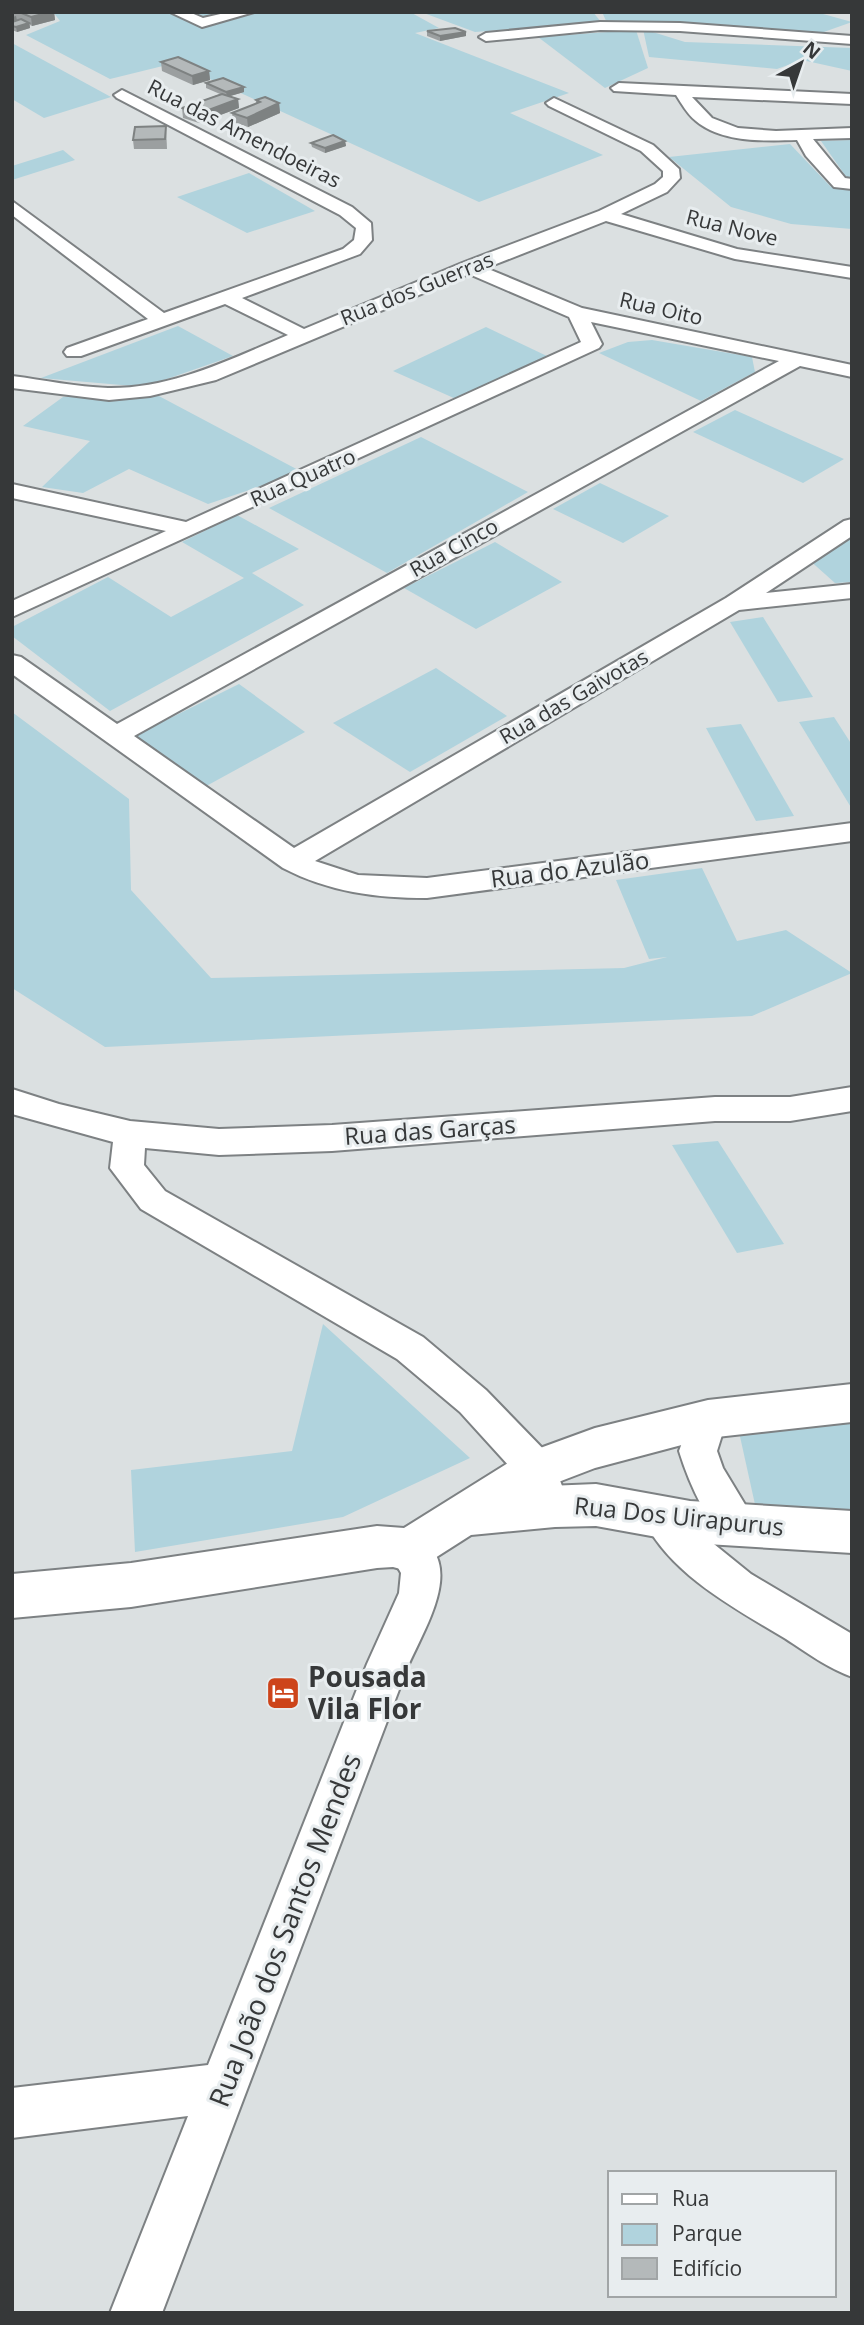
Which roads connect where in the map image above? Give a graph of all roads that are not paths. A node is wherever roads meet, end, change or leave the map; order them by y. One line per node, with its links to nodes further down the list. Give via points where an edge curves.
1 (177, 12): 2 (street, via 202,23)
2 (247, 12)
3 (486, 37): 4 (street, via 600,26)
4 (852, 40)
5 (619, 88): 6 (street)
6 (681, 92): 8 (street); 11 (street, via 699,116 724,130)
7 (122, 95): 17 (street, Rua das Amendoeiras, via 346,211 365,227 361,246)
8 (852, 99)
9 (554, 103): 14 (street, Rua dos Guerras, via 637,142 671,169 672,178 661,188)
10 (852, 132): 11 (street)
11 (801, 134): 12 (street, via 840,183)
12 (852, 184)
13 (12, 206): 19 (street)
14 (605, 215): 15 (street, Rua dos Guerras); 16 (street, Rua Nove, via 734,254)
15 (468, 267): 18 (street, Rua Oito); 21 (street, Rua dos Guerras)
16 (852, 273)
17 (225, 297): 19 (street); 21 (street)
18 (577, 313): 20 (street, Rua Oito); 22 (street)
19 (161, 320): 23 (street)
20 (658, 332): 22 (street, Rua Quatro); 24 (street, Rua Oito)
21 (304, 336): 26 (street, Rua dos Guerras, via 209,376 150,390 82,393)
22 (593, 344): 29 (street, Rua Quatro)
23 (74, 352)
24 (794, 361): 25 (street, Rua Oito); 36 (street, Rua Cinco)
25 (852, 371)
26 (12, 382)
27 (12, 491): 29 (street)
28 (852, 526): 30 (street, Rua das Gaivotas)
29 (188, 529): 34 (street, Rua Quatro)
30 (791, 564): 32 (street); 33 (street, Rua das Gaivotas)
31 (852, 591): 32 (street)
32 (824, 594): 33 (street)
33 (734, 603): 38 (street, Rua das Gaivotas)
34 (12, 610)
35 (12, 662): 36 (street, Rua do Azulão)
36 (114, 736): 38 (street, Rua do Azulão)
37 (852, 832): 38 (street, Rua do Azulão, via 427,888 346,884)
38 (293, 862)
39 (852, 1099): 41 (street, Rua das Garças, via 790,1109 676,1112 332,1138 219,1142)
40 (12, 1101): 41 (street, Rua das Garças)
41 (130, 1134): 44 (street, via 127,1168 153,1200 410,1348 473,1401)
42 (852, 1403): 43 (main road)
43 (708, 1419): 44 (main road, via 634,1437); 46 (street, via 698,1451 706,1475)
44 (546, 1488): 45 (main road, Rua Dos Uirapurus, via 596,1505); 48 (main road, Rua Dos Uirapurus, via 464,1516)
45 (663, 1518): 46 (main road, Rua Dos Uirapurus); 50 (street, via 695,1553 737,1587)
46 (738, 1526): 47 (main road, Rua Dos Uirapurus)
47 (852, 1532)
48 (408, 1550): 49 (main road, via 377,1547 131,1585); 51 (street, Rua João dos Santos Mendes, via 422,1568 419,1594)
49 (12, 1596)
50 (852, 1657)
51 (224, 2087): 52 (street); 53 (street, Rua João dos Santos Mendes)
52 (12, 2113)
53 (136, 2313)

